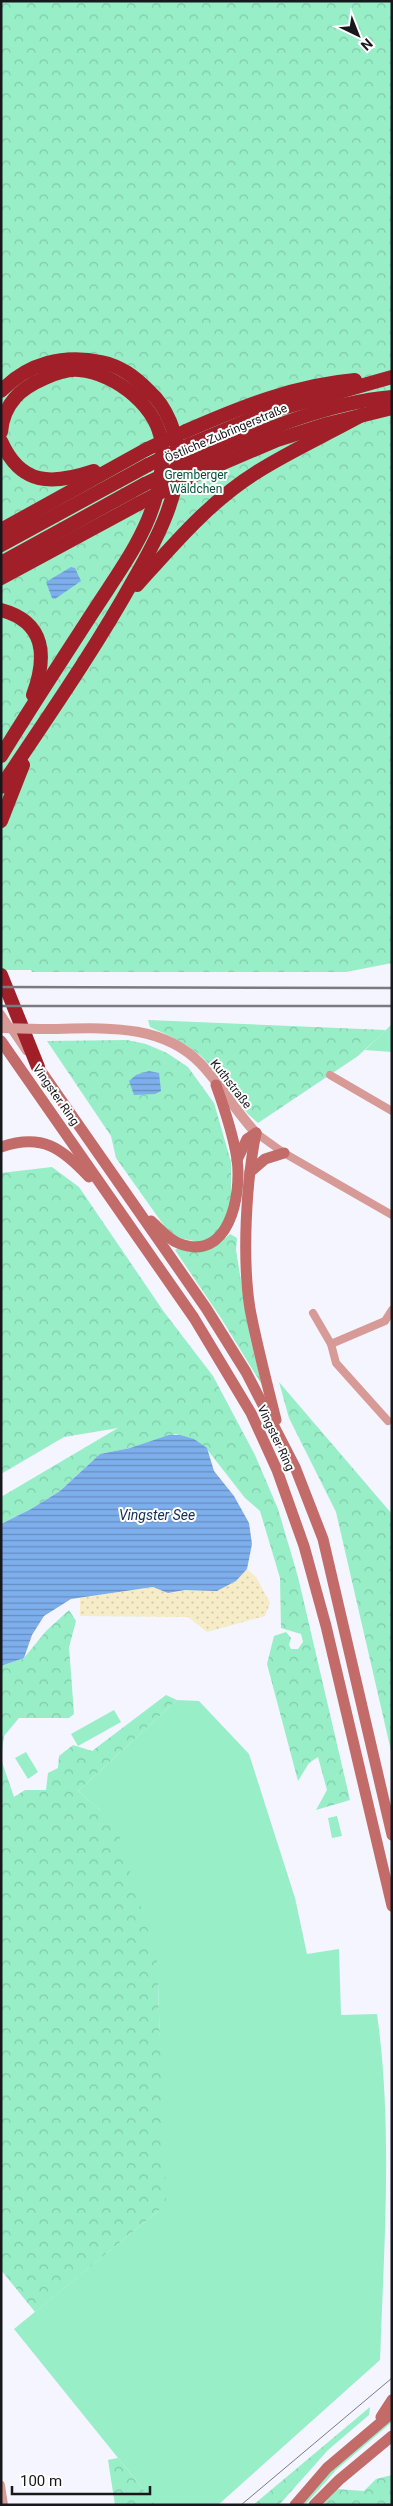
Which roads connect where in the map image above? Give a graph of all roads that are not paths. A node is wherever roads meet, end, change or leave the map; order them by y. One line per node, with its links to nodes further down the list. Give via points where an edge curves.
1 (390, 378): 8 (highway, bridge, via 322,383 294,390 229,412); 10 (highway, Östliche Zubringerstraße, bridge, via 266,413 189,446)
2 (1, 391): 13 (highway, via 26,371 50,361 81,358 112,364 151,392 160,404 176,442 176,477 153,546)
3 (392, 396): 11 (highway, Östliche Zubringerstraße, bridge, via 323,411 271,428 189,463)
4 (392, 408): 5 (highway)
5 (362, 415): 12 (highway, bridge, via 277,440 188,478); 13 (highway, via 257,472 182,535)
6 (1, 432): 15 (highway, via 2,421 15,397 35,383 78,370 101,374 122,386 149,413 162,446 155,498 133,550)
7 (1, 441): 8 (highway, via 9,458 23,473 47,480 73,478)
8 (124, 462): 9 (highway)
9 (1, 530)
10 (1, 545)
11 (1, 563)
12 (1, 578)
13 (120, 604): 16 (highway)
14 (1, 610): 15 (highway, via 16,614 40,641 43,656 39,678)
15 (24, 718): 17 (highway)
16 (33, 739): 18 (highway); 19 (highway)
17 (1, 756)
18 (1, 787)
19 (1, 821)
20 (1, 975): 24 (highway)
21 (1, 1014): 24 (street, Vingster Ring)
22 (1, 1028): 26 (street, Kuthstraße, bridge, via 120,1029 154,1035 188,1053)
23 (1, 1041): 33 (main road, Vingster Ring)
24 (38, 1067): 34 (main road, Vingster Ring)
25 (330, 1075): 27 (street)
26 (216, 1085): 28 (street, Kuthstraße); 31 (main road)
27 (392, 1111)
28 (256, 1133): 30 (street, Kuthstraße); 31 (main road, via 247,1140); 32 (main road)
29 (1, 1147): 33 (main road, via 29,1141 59,1149)
30 (284, 1153): 32 (main road, via 266,1159); 35 (street, Kuthstraße)
31 (237, 1160): 34 (main road, via 232,1218 216,1240 195,1246 175,1242)
32 (250, 1172): 40 (main road, via 247,1279 256,1335)
33 (114, 1203): 42 (main road, Vingster Ring, via 218,1357 251,1413 289,1500 330,1642)
34 (138, 1210): 40 (main road, Vingster Ring, via 231,1348)
35 (392, 1215)
36 (392, 1310): 38 (street, via 385,1320)
37 (313, 1313): 38 (street)
38 (331, 1344): 39 (street, via 336,1363)
39 (391, 1421)
40 (282, 1442): 41 (main road, Vingster Ring, via 323,1540)
41 (392, 1835)
42 (392, 1906)
43 (392, 2400): 45 (main road)
44 (392, 2413): 45 (main road)
45 (374, 2426): 49 (main road, via 327,2468)
46 (392, 2436): 50 (main road)
47 (1, 2485): 48 (street)
48 (4, 2505)
49 (295, 2505)
50 (314, 2505)

